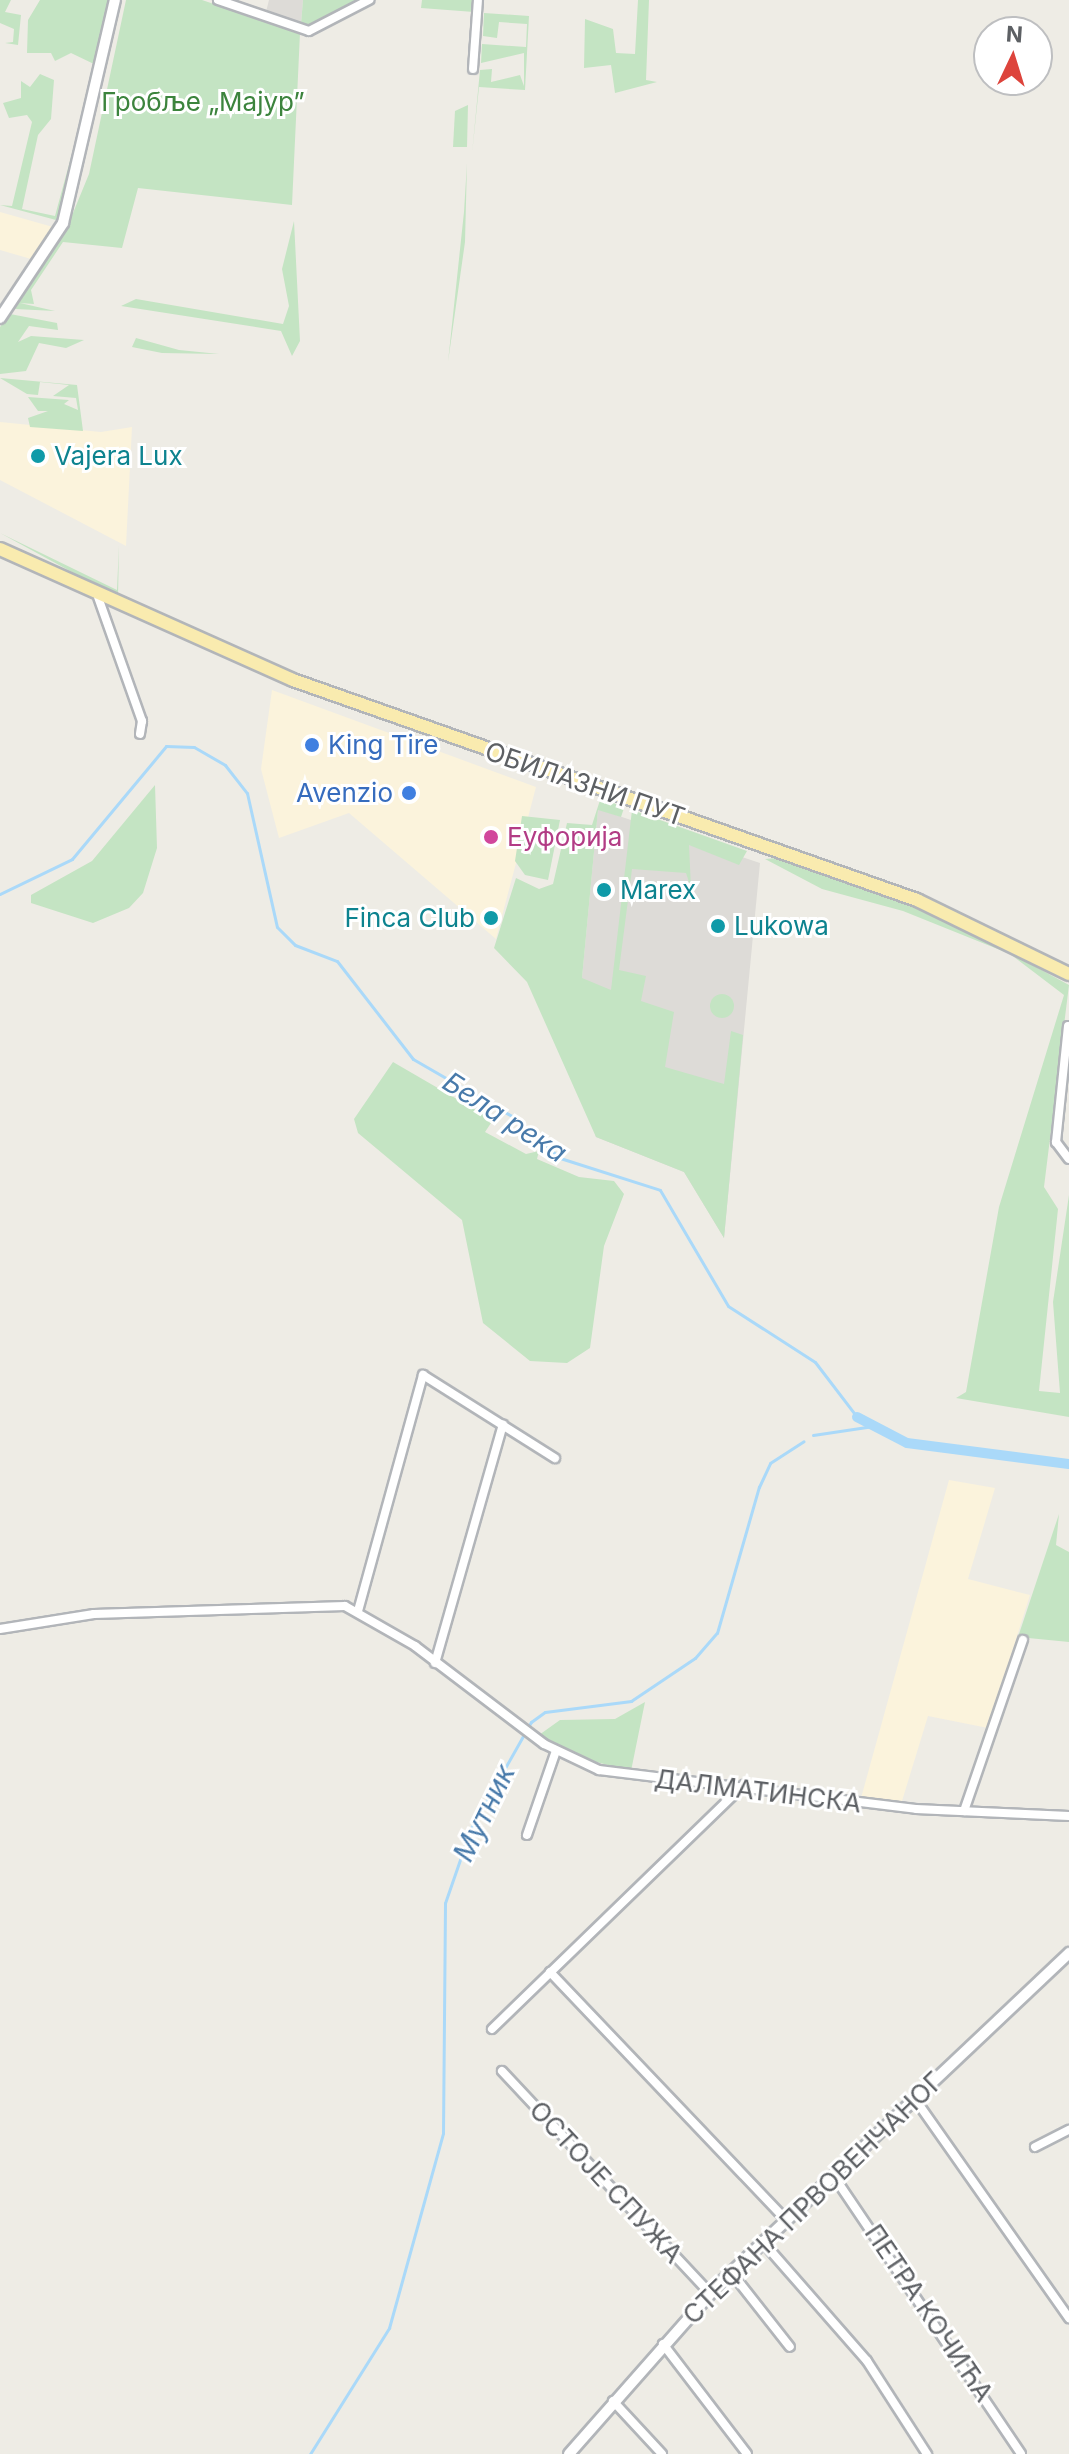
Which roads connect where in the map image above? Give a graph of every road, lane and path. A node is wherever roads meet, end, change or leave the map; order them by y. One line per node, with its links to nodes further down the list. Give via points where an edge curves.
1 (115, 0): 6 (street, via 63,223)
2 (218, 0): 3 (street, via 309,31)
3 (369, 0)
4 (478, 0): 5 (street)
5 (473, 69)
6 (0, 318)
7 (0, 549): 8 (main road, ОБИЛАЗНИ ПУТ)
8 (98, 597): 9 (street); 10 (main road, ОБИЛАЗНИ ПУТ, via 337,696 917,900)
9 (140, 734)
10 (1069, 974)
11 (1068, 1026): 12 (street, via 1056,1142)
12 (1069, 1159)
13 (503, 1425): 14 (street); 15 (street, via 423,1375); 18 (street)
14 (555, 1458)
15 (358, 1611): 16 (street, ДАЛМАТИНСКА, via 283,1604 94,1614); 18 (street, ДАЛМАТИНСКА)
16 (0, 1629)
17 (1023, 1640): 21 (street)
18 (435, 1663): 19 (street, ДАЛМАТИНСКА)
19 (556, 1751): 20 (street, ДАЛМАТИНСКА, via 634,1777); 23 (street)
20 (744, 1785): 21 (street, ДАЛМАТИНСКА); 25 (street)
21 (964, 1811): 22 (street, ДАЛМАТИНСКА)
22 (1069, 1816)
23 (527, 1835)
24 (1069, 1953): 28 (street, СТЕФАНА ПРВОВЕНЧАНОГ)
25 (550, 1972): 26 (street); 32 (street)
26 (492, 2029)
27 (502, 2071): 35 (street, ОСТОЈЕ СПУЖА)
28 (915, 2099): 31 (street, СТЕФАНА ПРВОВЕНЧАНОГ); 36 (street)
29 (1069, 2130): 30 (street)
30 (1035, 2147)
31 (833, 2175): 32 (street, СТЕФАНА ПРВОВЕНЧАНОГ); 44 (street, ПЕТРА КОЧИЋА)
32 (785, 2219): 33 (street, СТЕФАНА ПРВОВЕНЧАНОГ)
33 (762, 2241): 34 (street, СТЕФАНА ПРВОВЕНЧАНОГ); 43 (street, via 867,2361)
34 (731, 2272): 35 (street, СТЕФАНА ПРВОВЕНЧАНОГ); 38 (street)
35 (710, 2293): 37 (street, СТЕФАНА ПРВОВЕНЧАНОГ)
36 (1069, 2318)
37 (663, 2344): 39 (street, СТЕФАНА ПРВОВЕНЧАНОГ); 42 (street)
38 (790, 2347)
39 (613, 2401): 40 (street, СТЕФАНА ПРВОВЕНЧАНОГ); 41 (street)
40 (569, 2454)
41 (662, 2454)
42 (747, 2454)
43 (927, 2454)
44 (1021, 2454)

